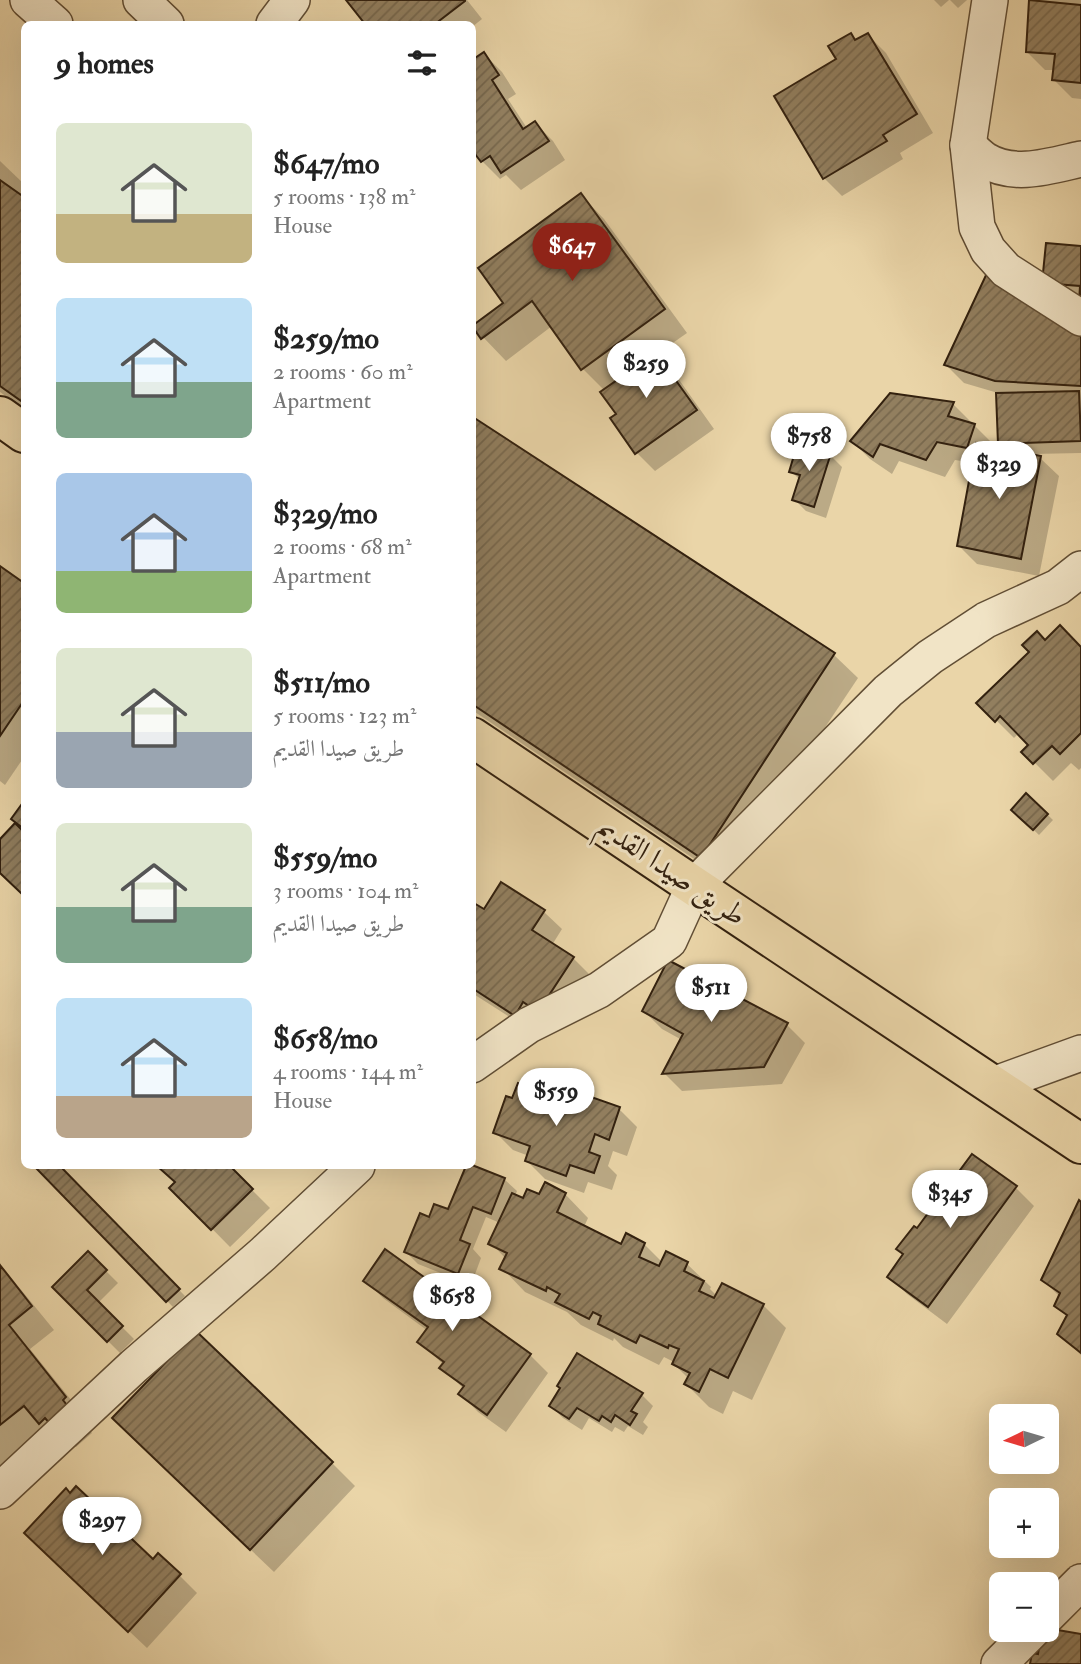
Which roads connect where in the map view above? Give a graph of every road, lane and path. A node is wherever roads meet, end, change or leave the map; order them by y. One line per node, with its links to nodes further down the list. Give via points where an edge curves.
1 (28, 0): 5 (street)
2 (141, 0): 6 (street)
3 (292, 0): 7 (street)
4 (990, 0): 8 (street)
5 (52, 21)
6 (163, 21)
7 (276, 21)
8 (968, 145): 9 (street, via 985,160 1006,167 1035,170); 10 (street, via 977,227 988,250 1006,270)
9 (1081, 159)
10 (1081, 318)
11 (0, 416): 12 (highway)
12 (21, 431)
13 (1081, 569): 15 (street, via 1058,587 986,620 888,691)
14 (476, 740): 15 (highway, طريق صيدا القديم)
15 (694, 886): 17 (street, via 669,941 599,990 529,1025); 18 (highway, طريق صيدا القديم)
16 (1081, 1053): 18 (street)
17 (476, 1062)
18 (993, 1085): 19 (highway, طريق صيدا القديم)
19 (1081, 1144)
20 (354, 1169): 21 (street)
21 (0, 1491)
22 (1081, 1582): 23 (street)
23 (1059, 1604)
24 (1021, 1642): 25 (street)
25 (999, 1664)

